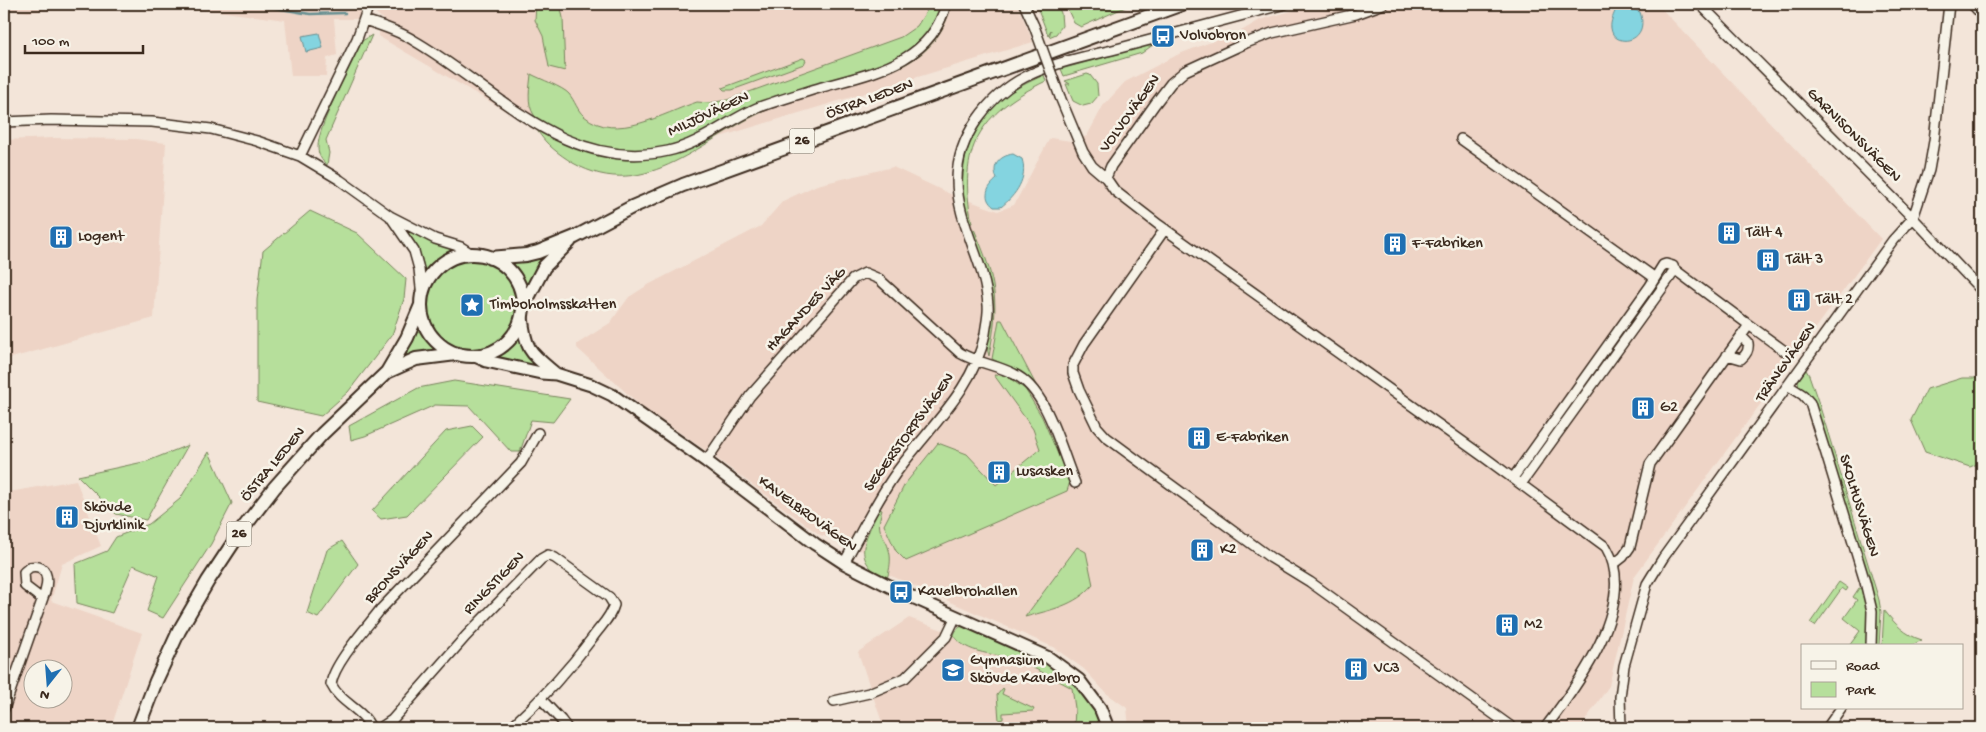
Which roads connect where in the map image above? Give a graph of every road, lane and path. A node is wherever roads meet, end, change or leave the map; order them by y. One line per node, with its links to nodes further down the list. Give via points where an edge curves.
1 (369, 4): 11 (street)
2 (946, 4): 11 (street, MILJÖVÄGEN, via 937,27 925,42 906,58 884,69 757,108 694,142 670,150 633,155 610,154 566,140 499,99 412,38)
3 (1024, 4): 15 (street, bridge, via 1083,152 1092,166)
4 (1182, 4): 19 (highway, ÖSTRA LEDEN / 26, via 684,185 632,207)
5 (1285, 4): 33 (street, SEGERSTORPSVÄGEN, via 1084,57 1033,74 1002,92 984,110 968,135 957,178 958,201 983,276 988,306)
6 (1383, 4): 15 (street, VOLVOVÄGEN, via 1356,14 1272,33 1185,70 1155,104)
7 (1700, 4): 17 (street, GARNISONSVÄGEN)
8 (1949, 4): 17 (street, TRÄNGVÄGEN, via 1934,142 1929,170)
9 (1972, 4): 10 (street)
10 (1982, 15)
11 (364, 20): 14 (street)
12 (4, 122): 14 (street, via 107,120 211,128)
13 (1461, 139): 23 (street)
14 (300, 156): 16 (street)
15 (1106, 178): 18 (street, via 1115,191)
16 (390, 216): 20 (street); 25 (street, via 414,251)
17 (1913, 218): 24 (street, GARNISONSVÄGEN); 36 (street, TRÄNGVÄGEN, via 1893,240)
18 (1164, 229): 39 (street); 56 (street, via 1103,316 1073,366 1075,381 1097,427 1135,459 1271,558 1310,582)
19 (575, 237): 21 (highway, ÖSTRA LEDEN / 26, via 526,255); 26 (highway, ÖSTRA LEDEN / 26, via 544,267)
20 (472, 254): 21 (highway, 26); 25 (highway, 26, via 449,260 439,267 428,280)
21 (490, 258): 26 (highway, 26, via 514,277 521,291)
22 (1674, 269): 23 (street, via 1666,264); 27 (street); 39 (street)
23 (1655, 278): 39 (street)
24 (1982, 290)
25 (422, 301): 30 (highway, 26, via 423,318 432,335 446,349); 34 (highway, ÖSTRA LEDEN / 26)
26 (522, 312): 31 (highway, 26, via 510,340 488,354); 35 (main road, KAVELBROVÄGEN, via 526,344 533,356)
27 (1749, 325): 28 (street); 29 (street)
28 (1741, 336): 32 (street); 32 (street, via 1748,343 1746,355 1741,359)
29 (1786, 352)
30 (458, 354): 31 (highway, 26); 34 (highway, ÖSTRA LEDEN / 26, via 416,359)
31 (475, 356): 35 (main road, KAVELBROVÄGEN)
32 (1728, 356): 42 (street, via 1650,464 1630,547)
33 (976, 361): 38 (street, HAGANDES VÄG, via 960,353 879,280 865,273 859,275 750,396); 40 (street, via 1014,373 1034,389); 41 (street, SEGERSTORPSVÄGEN, via 948,409 884,490)
34 (387, 372): 50 (highway, ÖSTRA LEDEN / 26, via 322,434 241,531 179,631)
35 (556, 374): 38 (main road, KAVELBROVÄGEN, via 612,395)
36 (1789, 386): 45 (street, SKOLHUSVÄGEN, via 1803,394 1810,403 1870,602); 58 (street, TRÄNGVÄGEN, via 1647,584 1624,666)
37 (538, 433): 51 (street, BRONSVÄGEN, via 521,463 380,610 334,675 331,684 335,692 360,712)
38 (706, 461): 41 (main road, KAVELBROVÄGEN)
39 (1517, 481): 42 (street, via 1601,542)
40 (1075, 483)
41 (844, 563): 44 (main road, KAVELBROVÄGEN)
42 (1614, 564): 57 (street, via 1614,600 1602,639 1582,676)
43 (42, 600): 48 (street)
44 (956, 616): 47 (street, via 946,637 905,678 869,693); 55 (main road, KAVELBROVÄGEN, via 1049,658 1079,680 1100,708)
45 (1871, 644)
46 (542, 700): 52 (street, RINGSTIGEN, via 574,664 614,605 609,597 548,555 466,636 392,720); 53 (street, RINGSTIGEN); 54 (street)
47 (834, 701)
48 (4, 709)
49 (1839, 710): 59 (street)
50 (138, 728)
51 (371, 728)
52 (380, 728)
53 (510, 728)
54 (567, 728)
55 (1108, 728)
56 (1513, 728)
57 (1545, 728)
58 (1621, 728)
59 (1827, 728)

